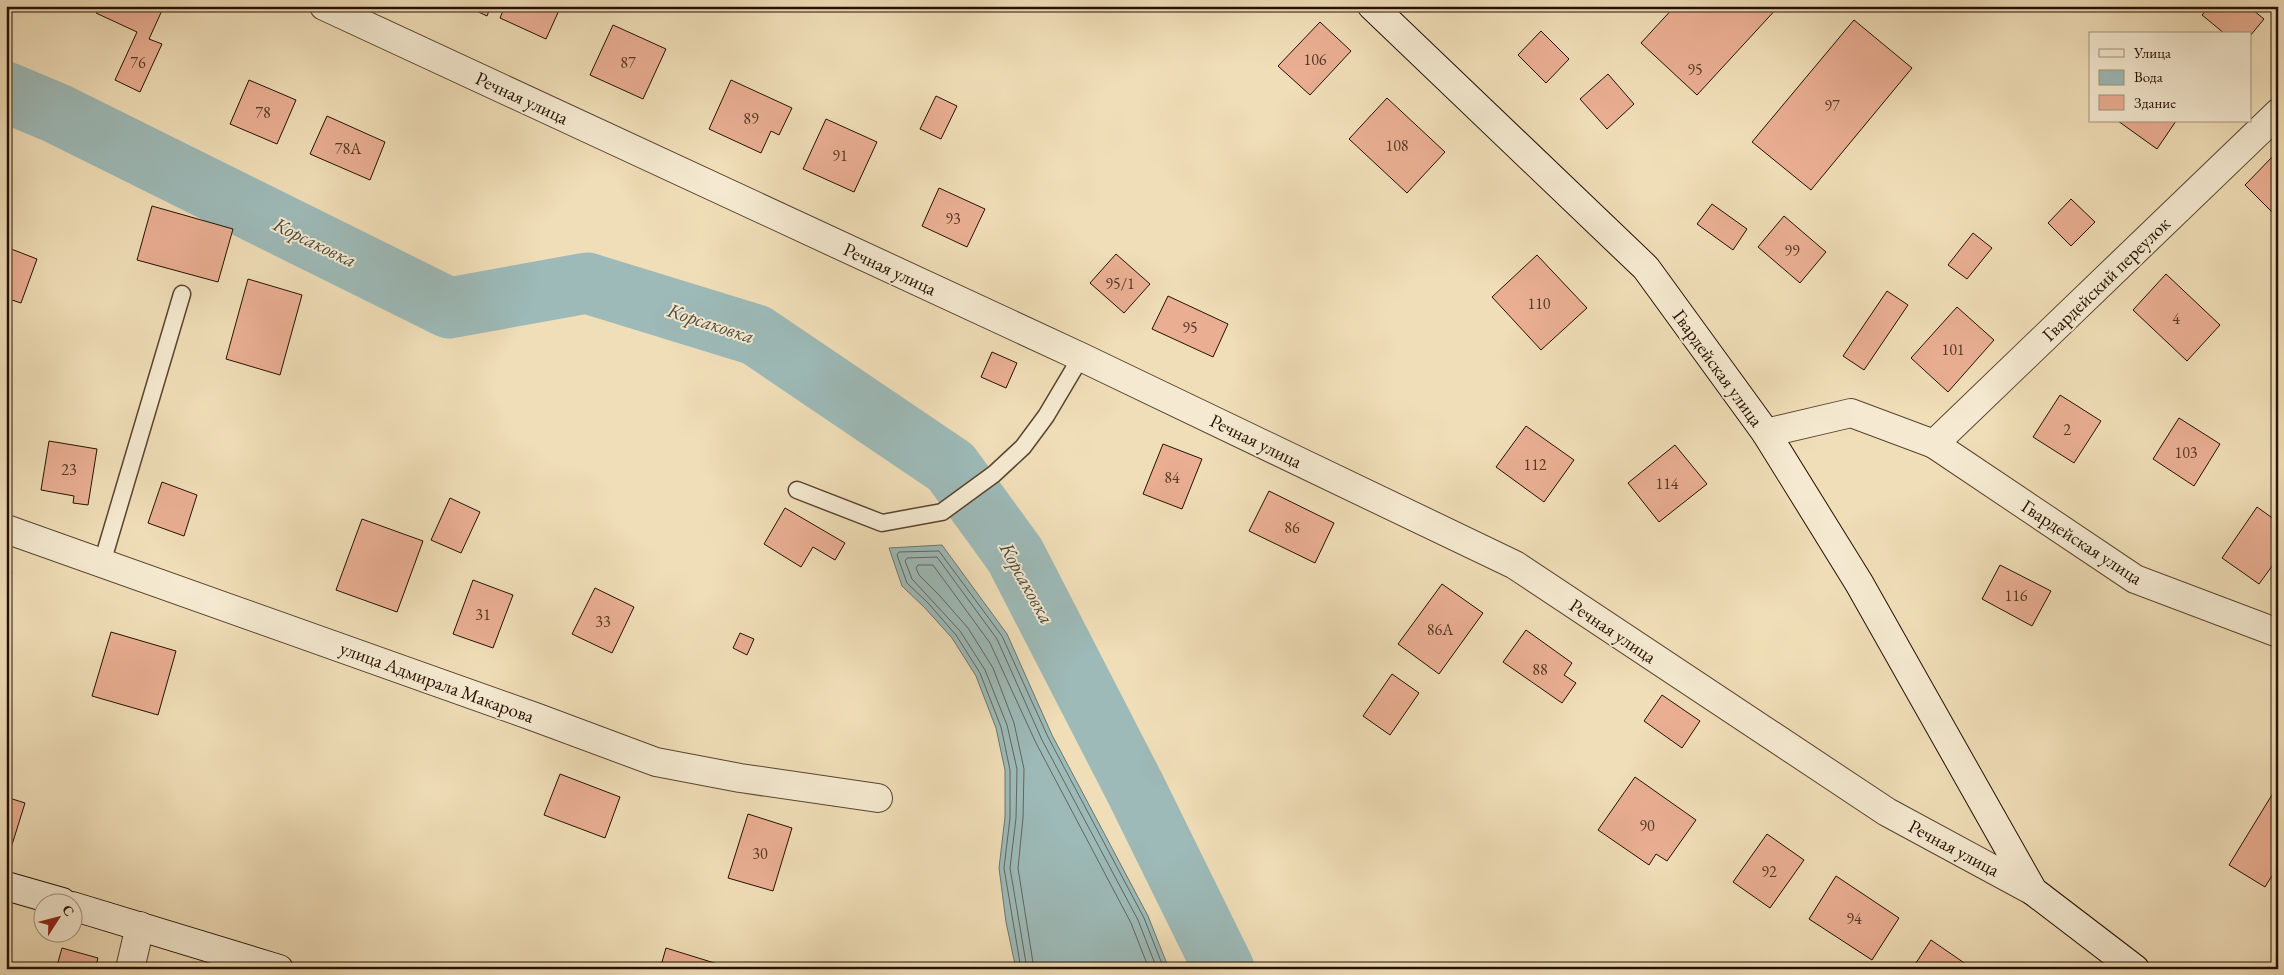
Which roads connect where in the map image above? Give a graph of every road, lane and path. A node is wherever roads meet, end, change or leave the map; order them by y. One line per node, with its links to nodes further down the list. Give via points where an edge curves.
1 (324, 6): 5 (street, Речная улица)
2 (1372, 6): 6 (street, Гвардейская улица, via 1646,268)
3 (2278, 113): 7 (street, Гвардейский переулок)
4 (182, 294): 10 (lane)
5 (1081, 357): 8 (lane, via 1024,447 994,474 942,512 882,523); 14 (street, Речная улица, via 1515,565 1887,812)
6 (1766, 434): 7 (street, Гвардейская улица, via 1851,413); 14 (street, via 1859,583)
7 (1934, 444): 11 (street, Гвардейская улица, via 2134,579)
8 (797, 490)
9 (6, 529): 10 (street, улица Адмирала Макарова)
10 (102, 562): 12 (street, улица Адмирала Макарова, via 656,762)
11 (2278, 634)
12 (878, 798)
13 (6, 886): 15 (street)
14 (2033, 891): 20 (street, Речная улица)
15 (32, 893)
16 (82, 909): 17 (street)
17 (140, 926): 18 (street); 19 (street)
18 (130, 969)
19 (279, 969)
20 (2135, 969)

